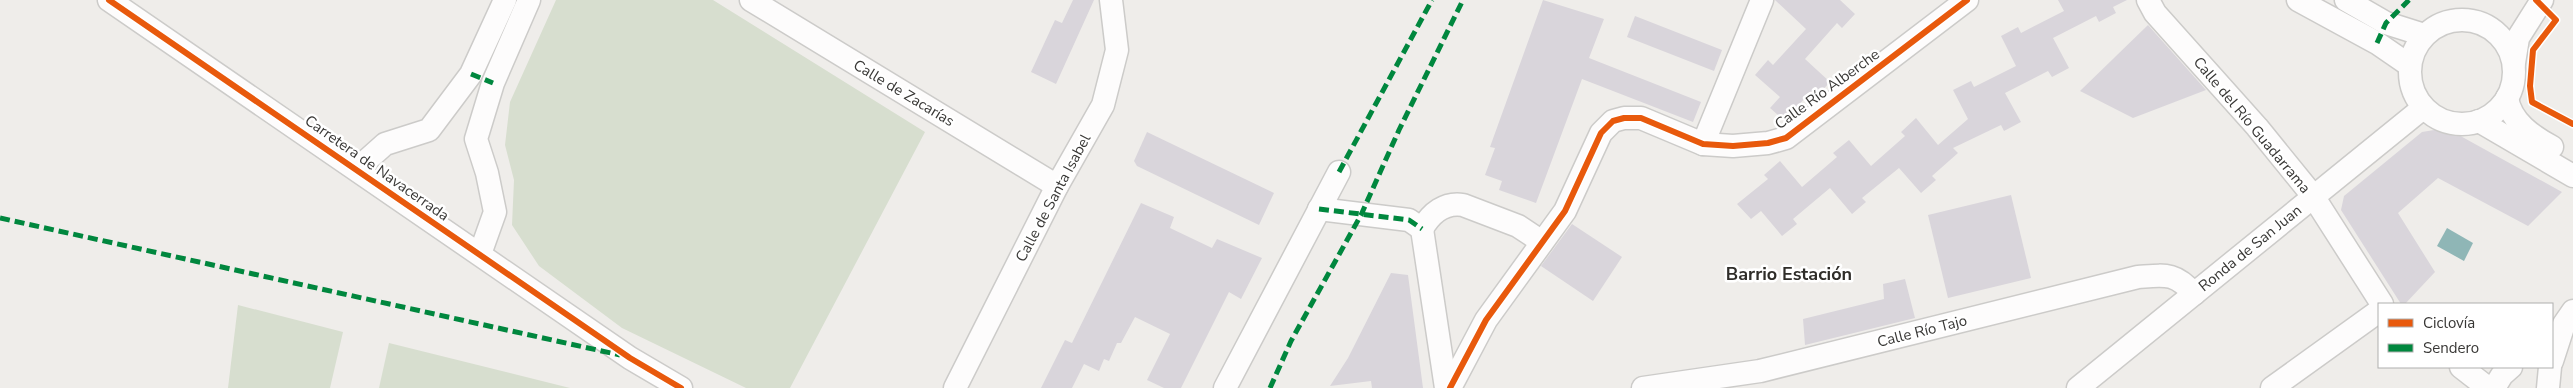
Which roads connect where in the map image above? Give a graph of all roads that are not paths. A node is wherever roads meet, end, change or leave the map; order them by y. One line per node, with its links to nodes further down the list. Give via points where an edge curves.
1 (108, 0): 21 (street, Carretera de Navacerrada)
2 (505, 0): 21 (street, via 471,74 429,130 384,144)
3 (529, 0): 29 (street, via 494,83 476,139 496,212)
4 (751, 0): 24 (street, Calle de Zacarías)
5 (1111, 0): 24 (street, Calle de Santa Isabel, via 1117,50 1103,105)
6 (1762, 0): 19 (street)
7 (1967, 0): 19 (street, Calle Río Alberche, via 1786,138 1768,144 1742,146)
8 (2148, 0): 25 (street, Calle del Río Guadarrama, via 2155,13 2257,127)
9 (2298, 0): 15 (street)
10 (2346, 0): 13 (street, via 2386,23)
11 (2540, 2): 12 (street); 14 (street, via 2518,38)
12 (2494, 30): 13 (street, via 2480,22 2450,20); 14 (street, via 2510,51)
13 (2424, 35): 15 (street, via 2414,49)
14 (2514, 64): 16 (street)
15 (2410, 65): 17 (street, via 2414,95)
16 (2508, 98): 18 (street, via 2497,111); 20 (street, via 2509,105 2528,133)
17 (2423, 108): 18 (street, via 2436,118 2451,123); 25 (street, Ronda de San Juan)
18 (2480, 121): 23 (street)
19 (1702, 144): 28 (street, Calle Río Alberche, via 1641,118 1613,121 1601,133 1565,211)
20 (2573, 159)
21 (357, 169): 29 (street, Carretera de Navacerrada)
22 (1339, 172): 26 (street)
23 (2573, 176)
24 (1057, 186): 40 (street, Calle de Santa Isabel)
25 (2313, 196): 30 (street, Ronda de San Juan); 31 (street, Calle del Río Guadarrama)
26 (1319, 209): 27 (street, via 1409,220); 41 (street)
27 (1422, 229): 28 (street, via 1438,210 1454,203 1518,226); 42 (street)
28 (1542, 242): 42 (street, Calle Río Alberche, via 1486,320)
29 (480, 254): 39 (street, Carretera de Navacerrada, via 630,358)
30 (2194, 294): 38 (street, Calle Río Tajo, via 2182,280 2163,275 2138,277); 44 (street, Ronda de San Juan)
31 (2381, 303)
32 (2378, 312): 45 (street)
33 (2563, 322): 34 (street)
34 (2553, 357)
35 (2462, 368): 46 (street)
36 (2510, 368): 47 (street)
37 (2550, 368): 48 (street)
38 (1763, 380): 43 (street, Calle Río Tajo)
39 (681, 388)
40 (955, 388)
41 (1225, 388)
42 (1448, 388)
43 (1643, 388)
44 (2078, 388)
45 (2272, 388)
46 (2488, 388)
47 (2494, 388)
48 (2548, 388)

